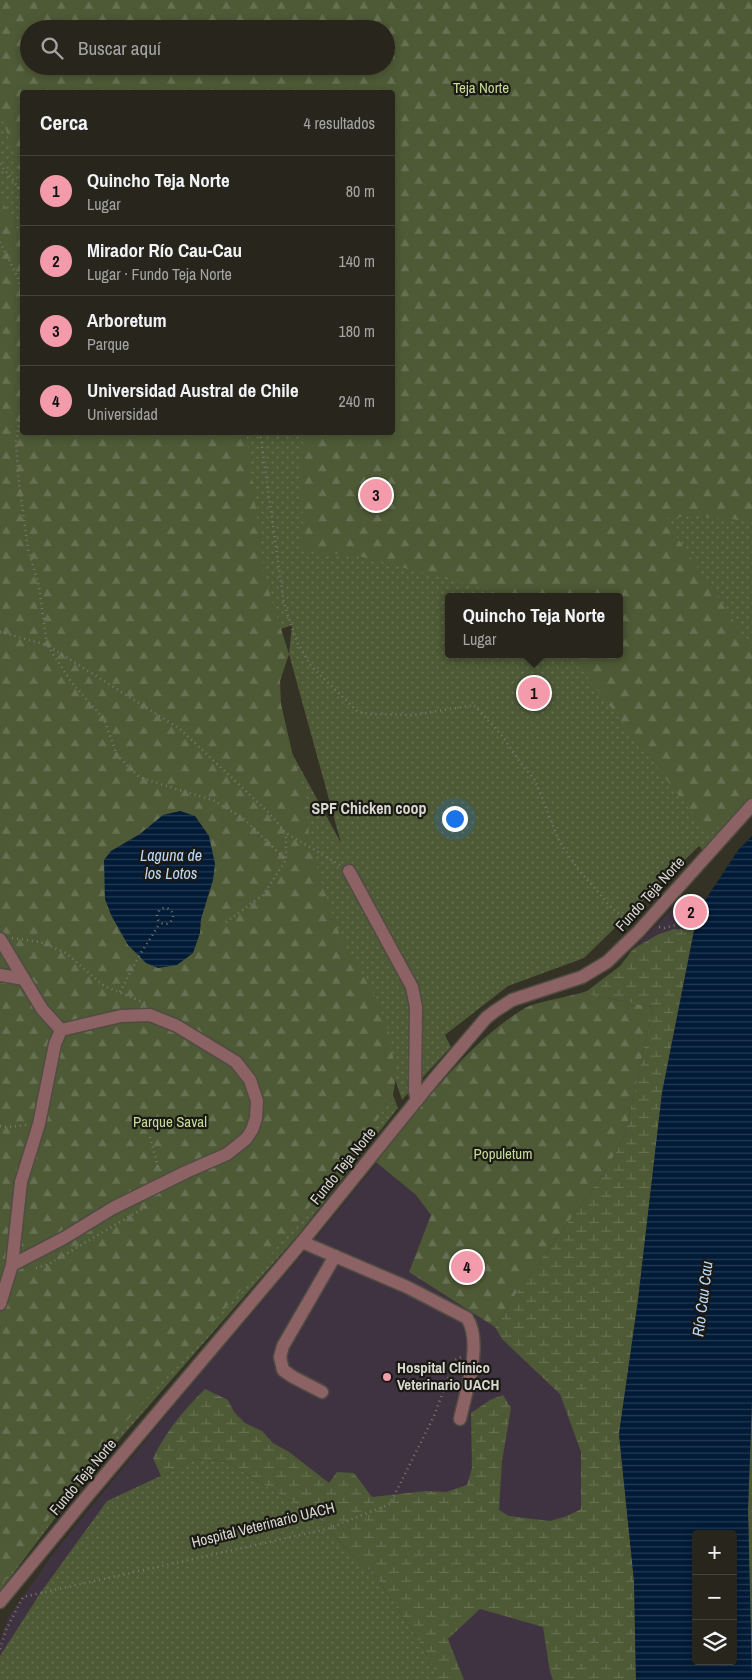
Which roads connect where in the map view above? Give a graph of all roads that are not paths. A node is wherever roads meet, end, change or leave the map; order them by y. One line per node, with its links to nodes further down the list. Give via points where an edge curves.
1 (752, 805): 7 (street, Fundo Teja Norte, via 618,953 595,971 512,1000 495,1011)
2 (349, 871): 7 (street, via 412,987 416,1007)
3 (4, 939): 5 (street)
4 (0, 975): 5 (street)
5 (24, 979): 6 (street, via 42,1009)
6 (61, 1030): 10 (street, via 55,1044 39,1124 21,1182); 10 (street, via 121,1016 150,1015 177,1026 236,1062 250,1080 258,1101 256,1118 246,1139 227,1154 113,1208)
7 (417, 1100): 8 (street, Fundo Teja Norte)
8 (302, 1242): 9 (street); 14 (street, Fundo Teja Norte)
9 (335, 1256): 12 (street, via 283,1346 280,1357 283,1370); 13 (street, via 467,1318 474,1336 474,1351)
10 (12, 1264): 11 (street)
11 (0, 1304)
12 (322, 1392)
13 (460, 1419)
14 (0, 1602)

